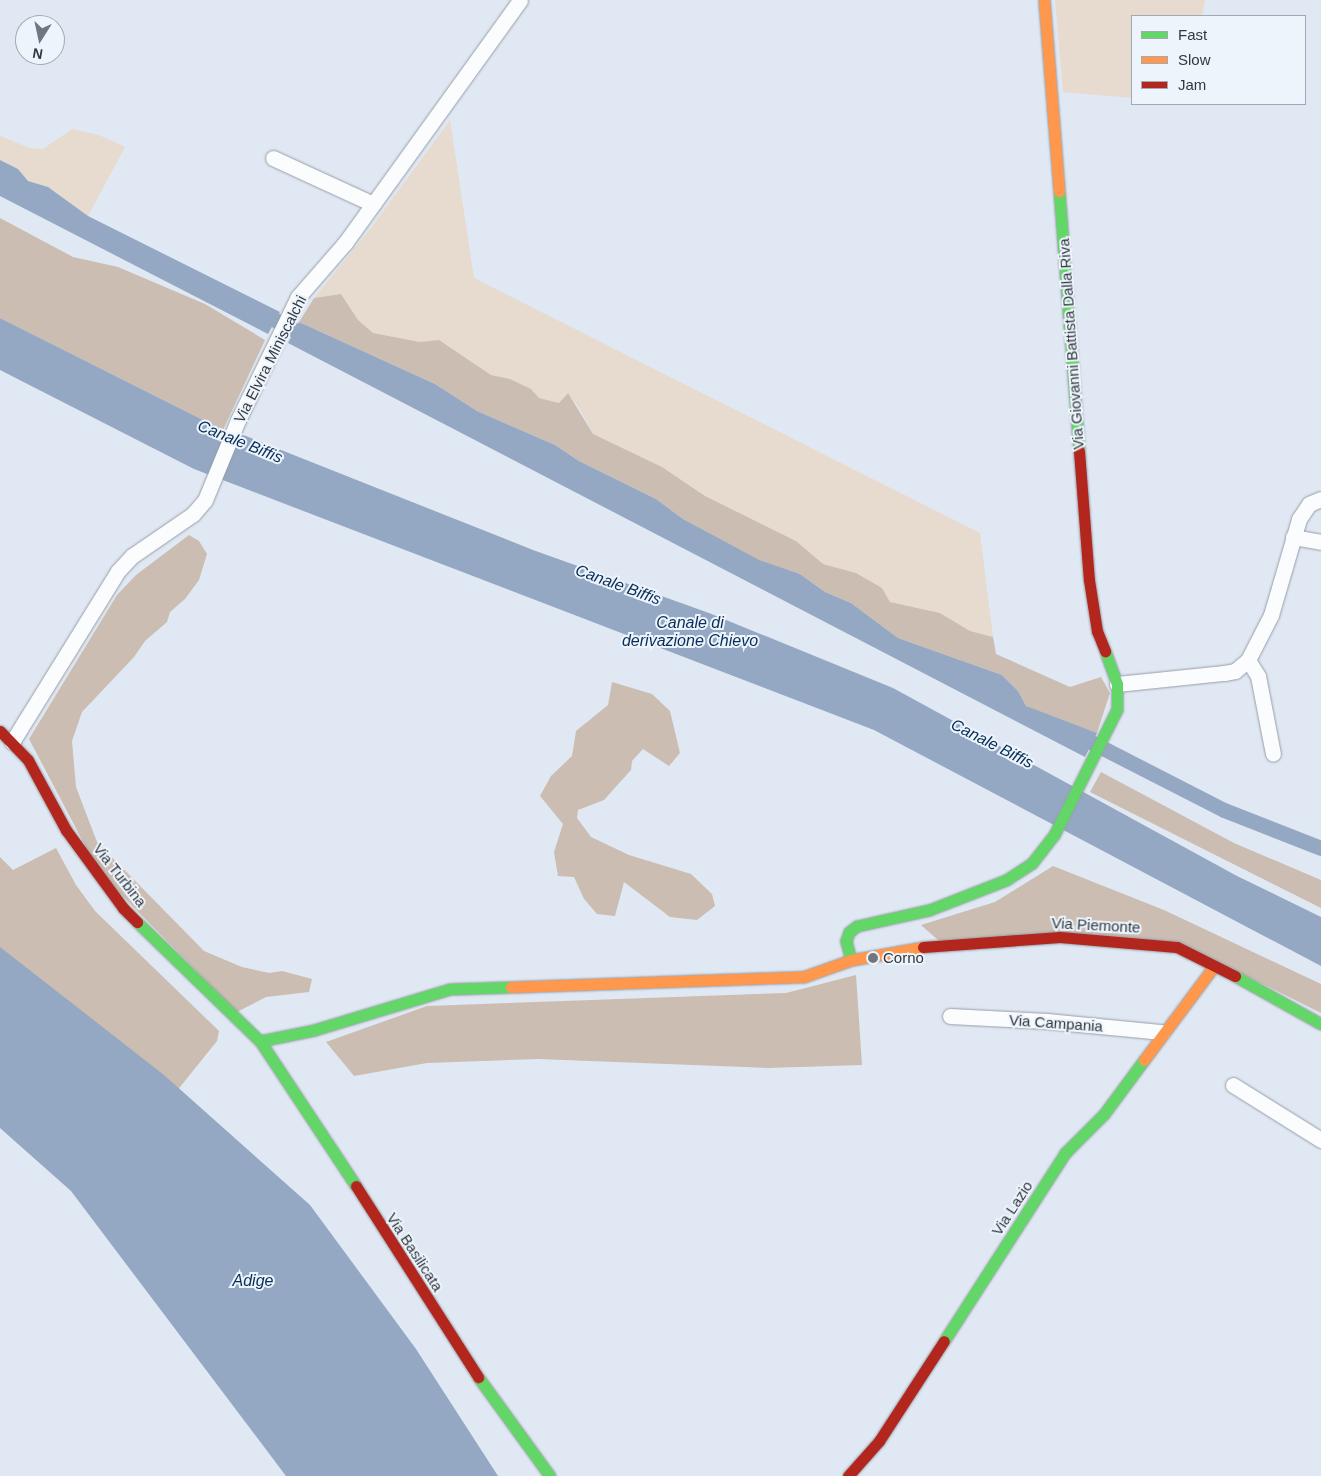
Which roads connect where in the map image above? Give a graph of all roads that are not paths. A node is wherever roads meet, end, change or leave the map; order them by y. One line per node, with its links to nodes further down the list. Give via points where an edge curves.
1 (520, 0): 4 (street, Via Elvira Miniscalchi)
2 (1044, 0): 9 (street, Via Giovanni Battista Dalla Riva, via 1089,580 1097,631)
3 (273, 158): 4 (street)
4 (373, 204): 11 (street, Via Elvira Miniscalchi, via 345,243 298,297 238,420 211,489 193,514 132,556 118,571)
5 (1321, 499): 6 (street, via 1308,504)
6 (1294, 537): 7 (street); 8 (street, via 1271,615)
7 (1321, 542)
8 (1248, 660): 9 (street, via 1235,671); 12 (street, via 1258,676)
9 (1117, 684): 13 (street, Via Giovanni Battista Dalla Riva, via 1117,708 1106,733 1054,835 1032,863 1006,880 929,910 857,926 849,932 846,941)
10 (0, 731): 11 (street, Via Turbina)
11 (12, 742): 18 (street, Via Turbina, via 28,760 66,830 124,908)
12 (1273, 754)
13 (850, 960): 14 (street, Via Piemonte, via 944,943 1060,937 1177,947); 18 (street, Via Piemonte, via 803,977 450,990 400,1002 314,1030)
14 (1214, 966): 16 (street, Via Piemonte); 17 (street, Via Lazio)
15 (950, 1016): 17 (street, Via Campania)
16 (1321, 1024)
17 (1162, 1032): 22 (street, Via Lazio, via 1104,1114 1065,1153 879,1441)
18 (260, 1041): 21 (street, Via Basilicata, via 308,1110 476,1374)
19 (1233, 1085): 20 (street)
20 (1321, 1140)
21 (550, 1476)
22 (848, 1476)

